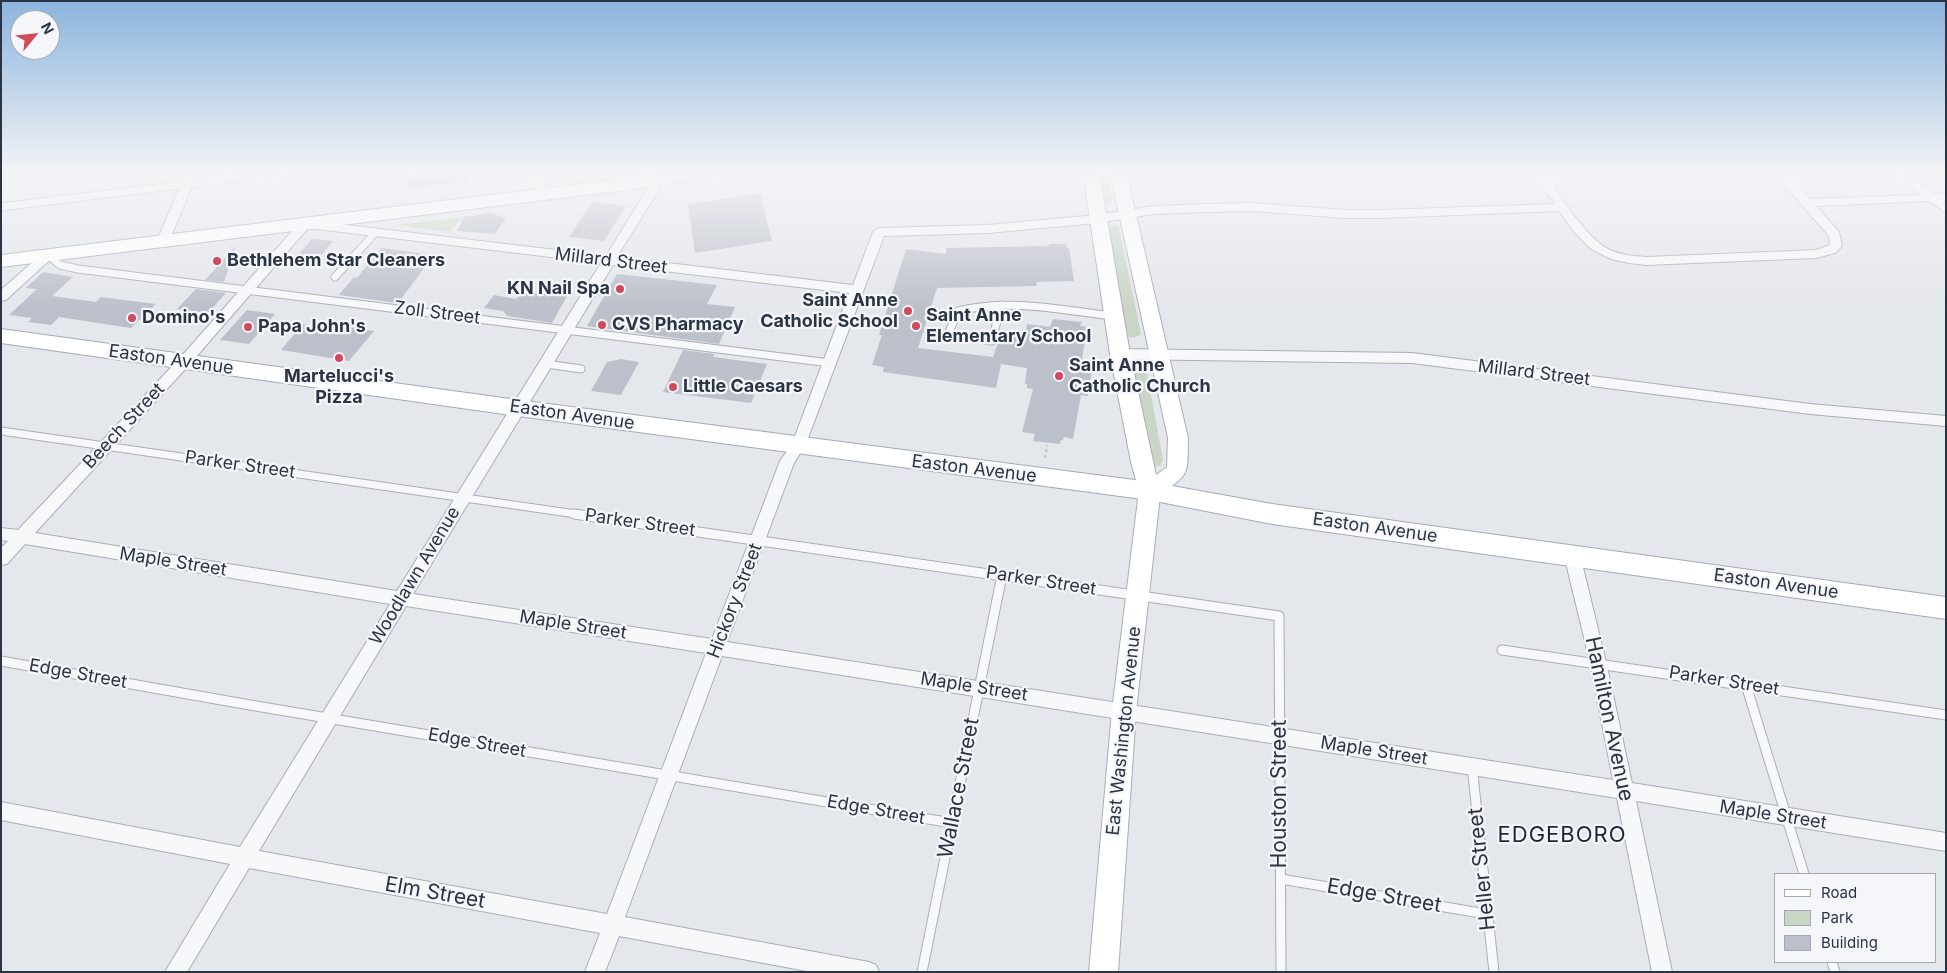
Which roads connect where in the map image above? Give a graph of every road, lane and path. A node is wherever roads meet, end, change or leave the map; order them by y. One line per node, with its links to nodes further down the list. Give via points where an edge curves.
1 (173, 217): 11 (street)
2 (357, 217): 9 (main road)
3 (636, 217): 14 (street, Woodlawn Avenue)
4 (1109, 217): 8 (street)
5 (1128, 217): 24 (street)
6 (1569, 217): 7 (street, via 1594,247 1614,257 1646,262 1816,254 1836,246 1835,235)
7 (1820, 217)
8 (1097, 219): 17 (street, Hickory Street, via 988,229 878,232); 20 (street, East Washington Avenue)
9 (305, 224): 10 (street, Millard Street); 11 (main road); 16 (street, Beech Street)
10 (375, 233): 14 (street, Millard Street); 15 (lane)
11 (163, 241): 12 (main road)
12 (48, 255): 13 (main road); 16 (lane, Zoll Street, via 60,265 78,269); 18 (street)
13 (1, 261)
14 (610, 261): 17 (street, Millard Street); 21 (street, Woodlawn Avenue)
15 (335, 277)
16 (248, 289): 21 (lane, Zoll Street); 25 (street, Beech Street)
17 (858, 290): 26 (street, Hickory Street)
18 (1, 297)
19 (1001, 305): 19 (lane, via 977,305 958,311 948,334 992,341); 20 (lane)
20 (1114, 316): 23 (street, East Washington Avenue)
21 (566, 330): 26 (lane, Zoll Street); 27 (street, Woodlawn Avenue)
22 (1, 336): 25 (main road, Easton Avenue)
23 (1120, 354): 24 (street, Millard Street); 36 (street, East Washington Avenue)
24 (1158, 355): 30 (street, Millard Street, via 1412,358 1810,409); 36 (street, via 1178,438 1177,471)
25 (184, 362): 29 (main road, Easton Avenue); 33 (street, Beech Street)
26 (830, 363): 34 (street, Hickory Street)
27 (546, 364): 28 (lane); 29 (street, Woodlawn Avenue)
28 (580, 369)
29 (518, 408): 34 (main road, Easton Avenue); 37 (street, Woodlawn Avenue)
30 (1946, 421)
31 (1, 431): 33 (lane, Parker Street)
32 (1047, 445): 35 (path)
33 (105, 446): 37 (lane, Parker Street); 39 (street, Beech Street)
34 (798, 446): 36 (main road, Easton Avenue); 40 (street, Hickory Street, via 787,461)
35 (1045, 458)
36 (1150, 492): 41 (main road, Easton Avenue, via 1272,514); 44 (street, East Washington Avenue)
37 (462, 497): 40 (lane, Parker Street); 45 (street, Woodlawn Avenue)
38 (1, 534): 39 (street, Maple Street)
39 (21, 537): 42 (street, Beech Street); 45 (street, Maple Street)
40 (759, 539): 43 (lane, Parker Street); 48 (street, Hickory Street)
41 (1572, 555): 46 (main road, Easton Avenue); 51 (street, Hamilton Avenue)
42 (1, 559)
43 (1002, 575): 44 (lane, Parker Street); 53 (lane, Wallace Street)
44 (1138, 596): 47 (lane, Parker Street); 54 (street, East Washington Avenue)
45 (402, 599): 48 (street, Maple Street); 56 (street, Woodlawn Avenue)
46 (1946, 608)
47 (1280, 616): 57 (lane, Houston Street)
48 (717, 647): 53 (street, Maple Street); 59 (street, Hickory Street)
49 (1502, 650): 51 (lane, Parker Street)
50 (1, 661): 56 (lane, Edge Street)
51 (1598, 662): 52 (lane, Parker Street); 60 (street, Hamilton Avenue)
52 (1746, 685): 55 (lane, Parker Street); 62 (lane)
53 (979, 688): 54 (street, Maple Street); 63 (lane, Wallace Street)
54 (1124, 711): 57 (street, Maple Street); 74 (street, East Washington Avenue)
55 (1946, 715)
56 (330, 718): 59 (lane, Edge Street); 65 (street, Woodlawn Avenue)
57 (1280, 736): 58 (street, Maple Street); 67 (lane, Houston Street)
58 (1472, 766): 60 (street, Maple Street); 68 (lane, Heller Street)
59 (670, 775): 63 (lane, Edge Street); 69 (street, Hickory Street)
60 (1626, 792): 62 (street, Maple Street); 77 (street, Hamilton Avenue)
61 (1, 811): 65 (street, Elm Street)
62 (1786, 816): 64 (street, Maple Street); 66 (lane)
63 (952, 823): 73 (lane, Wallace Street)
64 (1946, 842)
65 (244, 858): 69 (street, Elm Street); 70 (street, Woodlawn Avenue)
66 (1804, 873)
67 (1281, 879): 68 (lane, Edge Street); 75 (lane, Houston Street)
68 (1486, 914): 76 (lane, Heller Street)
69 (612, 925): 71 (street, Hickory Street); 72 (street, Elm Street)
70 (175, 972)
71 (595, 972)
72 (869, 972)
73 (922, 972)
74 (1103, 972)
75 (1280, 972)
76 (1494, 972)
77 (1662, 972)

